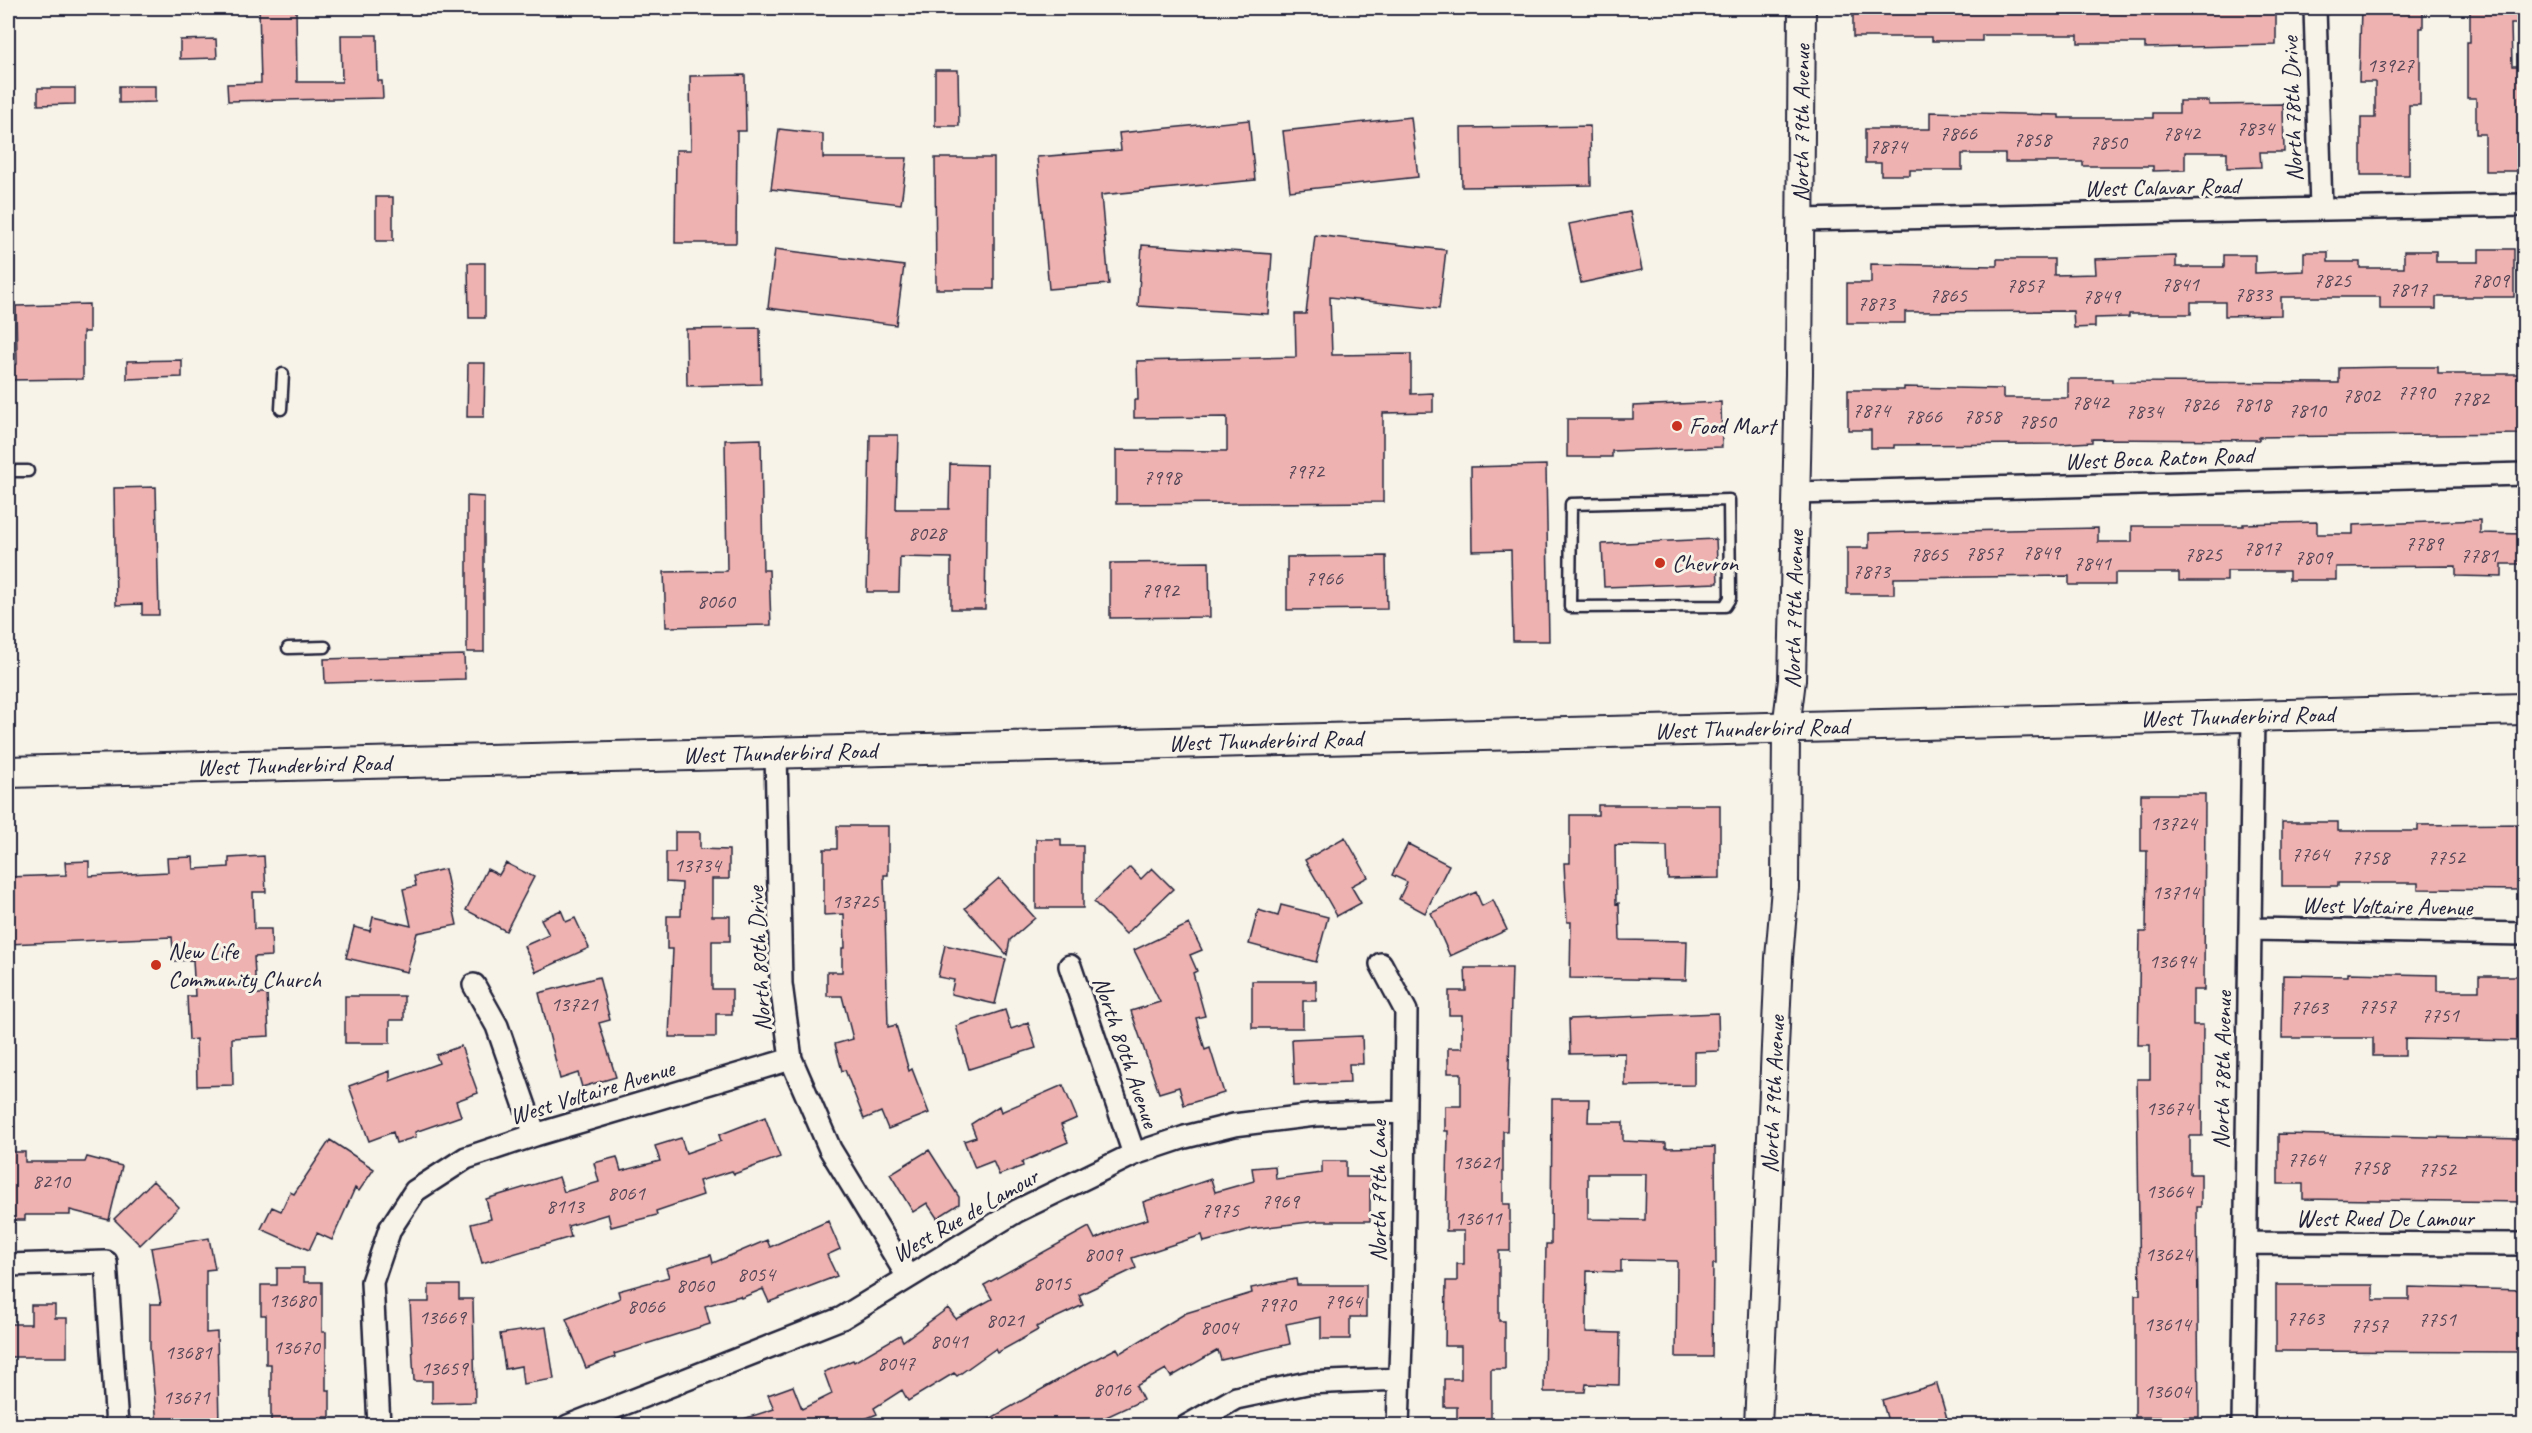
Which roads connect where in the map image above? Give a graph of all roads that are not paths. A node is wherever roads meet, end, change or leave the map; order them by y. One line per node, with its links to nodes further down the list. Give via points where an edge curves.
1 (1802, 8): 5 (street, North 79th Avenue)
2 (2315, 8): 4 (street, North 78th Drive)
3 (2524, 205): 4 (street, West Calavar Road)
4 (2321, 209): 5 (street, West Calavar Road)
5 (1800, 220): 11 (street, North 79th Avenue)
6 (283, 374): 7 (lane)
7 (281, 408)
8 (8, 471): 9 (lane)
9 (28, 471)
10 (2524, 474): 11 (street, West Boca Raton Road)
11 (1796, 493): 17 (street, North 79th Avenue, via 1792,680)
12 (1570, 607): 12 (lane, via 1571,504 1729,501 1731,598 1725,606)
13 (325, 647): 14 (lane)
14 (288, 648)
15 (2524, 709): 16 (main road, West Thunderbird Road)
16 (2253, 716): 17 (main road, West Thunderbird Road); 20 (street, North 78th Avenue)
17 (1786, 728): 18 (main road, West Thunderbird Road); 39 (street, North 79th Avenue, via 1785,888)
18 (776, 753): 19 (main road, West Thunderbird Road); 25 (street, North 80th Drive, via 781,984)
19 (8, 772)
20 (2250, 929): 21 (street, West Voltaire Avenue); 29 (street, North 78th Avenue)
21 (2524, 934)
22 (1381, 964): 26 (street, North 79th Lane, via 1406,1011)
23 (1070, 966): 28 (street, North 80th Avenue)
24 (474, 986): 27 (street, via 497,1026)
25 (791, 1059): 27 (street, West Voltaire Avenue); 32 (street, North 80th Drive, via 830,1149)
26 (1404, 1112): 28 (street, West Rue de Lamour, via 1315,1115 1234,1125); 33 (street, North 79th Lane)
27 (535, 1135): 35 (street, West Voltaire Avenue, via 466,1158 415,1191 390,1228 372,1282)
28 (1134, 1154): 32 (street, West Rue de Lamour, via 1017,1211)
29 (2246, 1243): 30 (street, West Rued De Lamour); 40 (street, North 78th Avenue)
30 (2524, 1244)
31 (8, 1265): 34 (street, via 106,1262)
32 (908, 1277): 36 (street, West Rue de Lamour, via 842,1318)
33 (1400, 1379): 37 (street, via 1307,1383 1236,1398); 38 (street, North 79th Lane)
34 (117, 1425)
35 (379, 1425)
36 (568, 1425)
37 (1187, 1425)
38 (1398, 1425)
39 (1758, 1425)
40 (2243, 1425)

